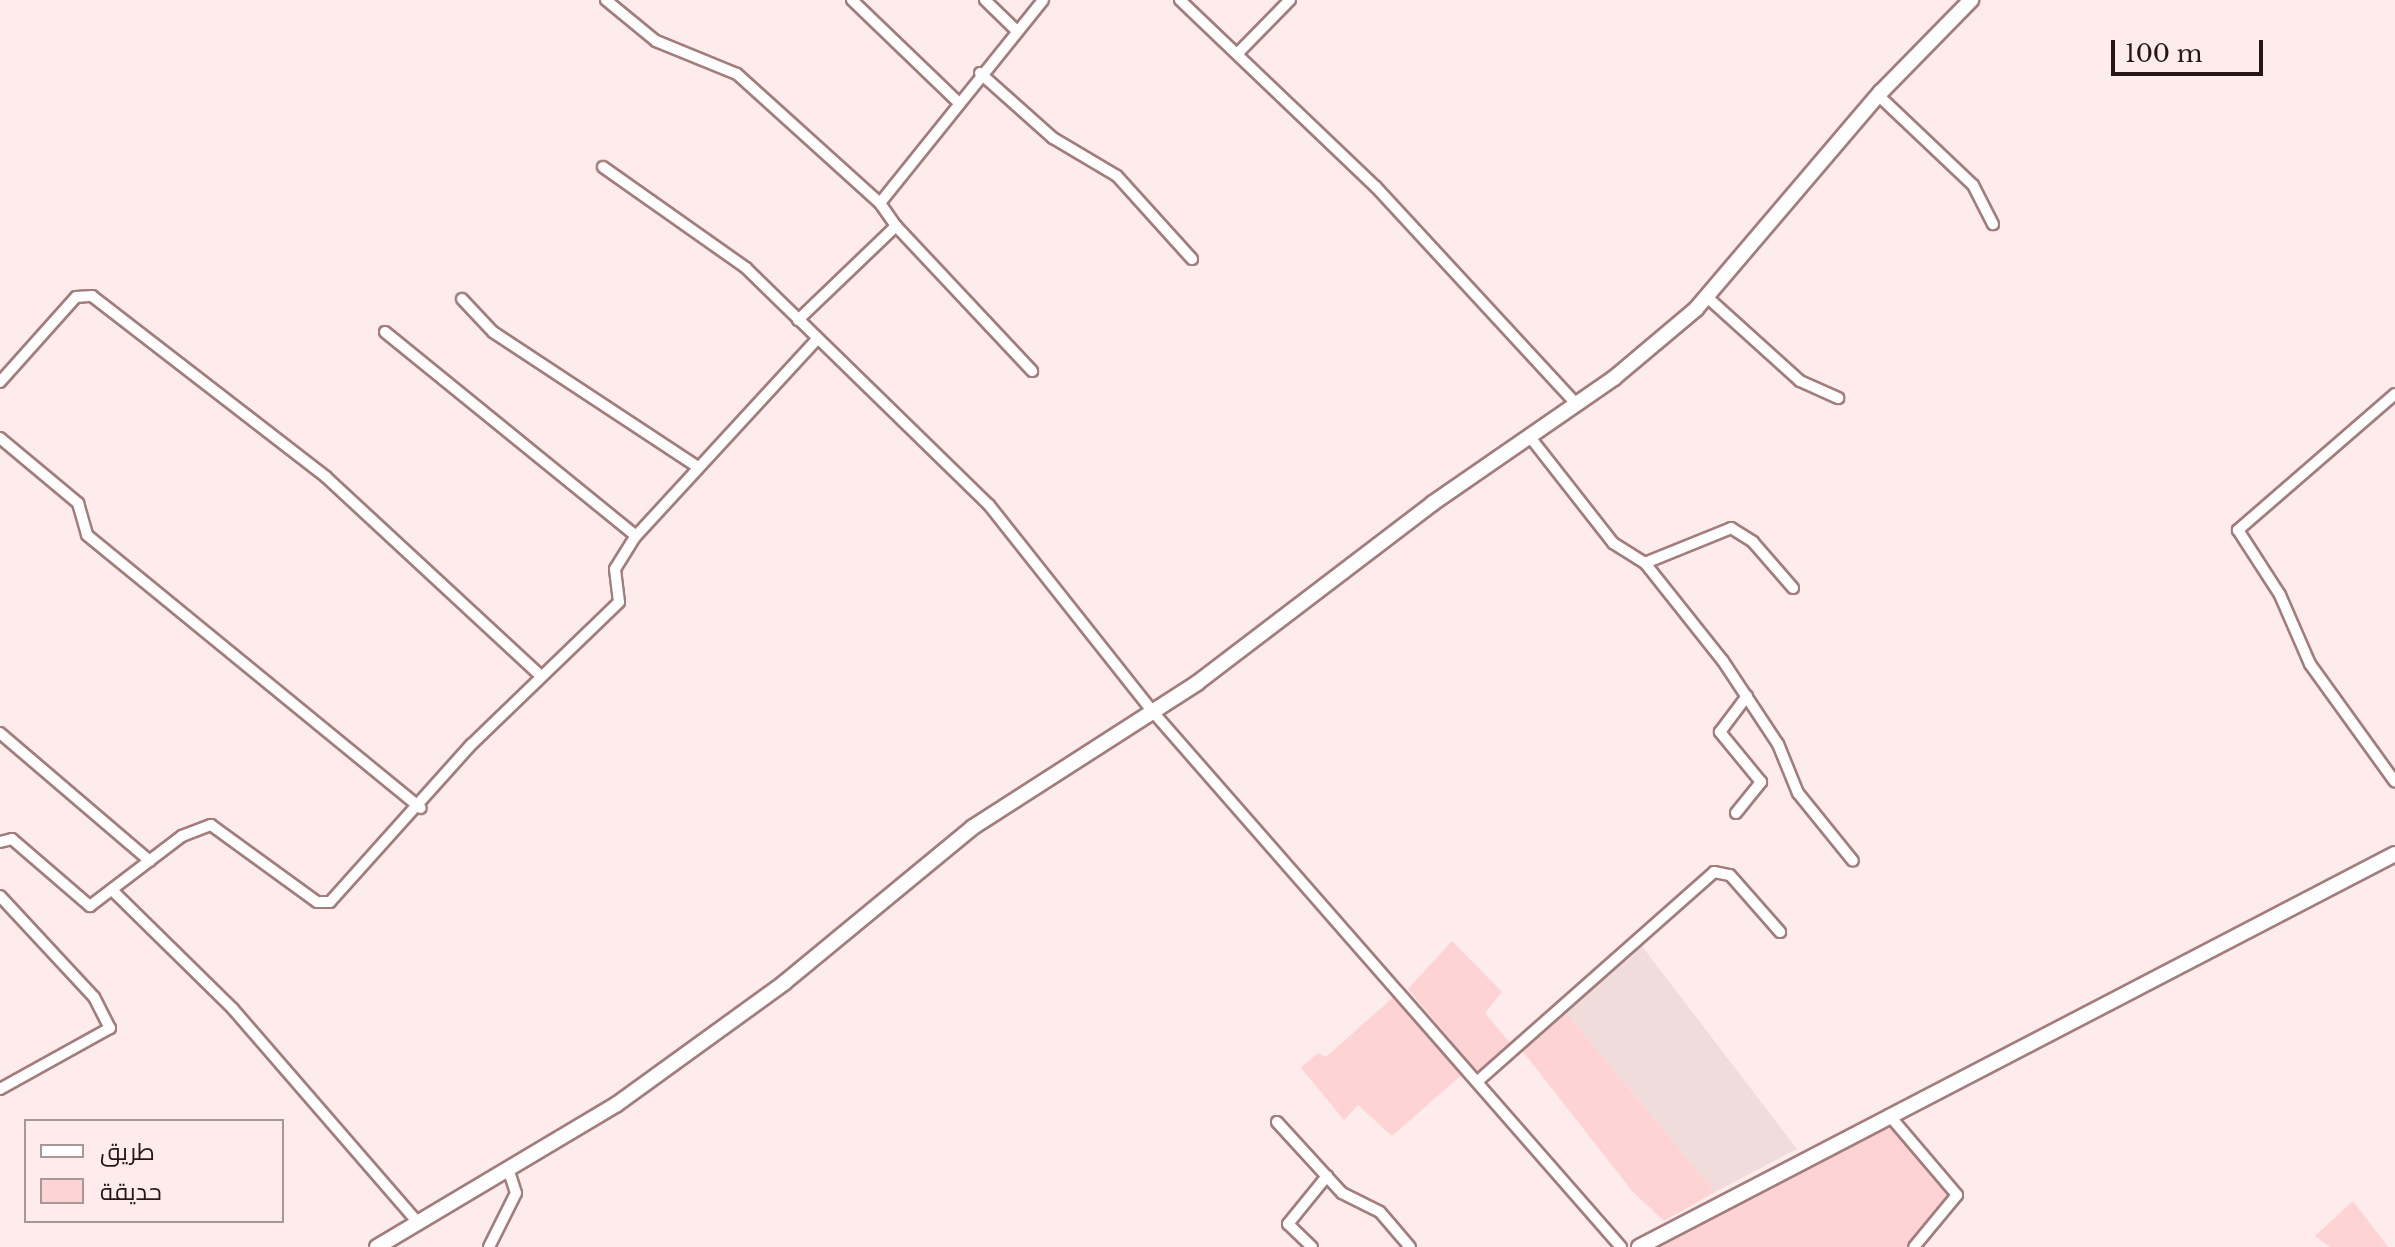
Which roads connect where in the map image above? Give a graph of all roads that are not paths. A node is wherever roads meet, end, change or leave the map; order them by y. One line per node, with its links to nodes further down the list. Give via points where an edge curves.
1 (606, 0): 14 (street, via 656,41 737,74)
2 (852, 0): 12 (street)
3 (985, 0): 8 (street)
4 (1043, 0): 8 (street)
5 (1180, 0): 9 (street)
6 (1290, 0): 9 (street)
7 (1971, 0): 11 (street)
8 (1017, 31): 10 (street)
9 (1239, 52): 27 (street)
10 (980, 73): 12 (street); 17 (street, via 1086,163 1117,176)
11 (1878, 95): 15 (street, via 1973,185); 18 (street)
12 (956, 100): 14 (street)
13 (603, 167): 20 (street, via 746,268)
14 (880, 203): 16 (street)
15 (1993, 224)
16 (896, 226): 20 (street); 23 (street)
17 (1192, 259)
18 (1707, 297): 26 (street, via 1800,381); 27 (street)
19 (462, 299): 30 (street, via 493,332)
20 (798, 320): 22 (street)
21 (385, 332): 31 (street)
22 (817, 339): 30 (street); 36 (street, via 989,505)
23 (1032, 371)
24 (0, 382): 34 (street, via 76,297 92,296 326,477)
25 (2395, 394): 38 (street, via 2238,530 2280,595 2310,664)
26 (1838, 398)
27 (1576, 404): 28 (street)
28 (1530, 437): 32 (street, via 1613,543); 36 (street)
29 (0, 438): 39 (street, via 78,503 87,535)
30 (696, 466): 31 (street)
31 (636, 536): 34 (street, via 615,569 619,602)
32 (1645, 563): 33 (street, via 1731,528 1753,542); 35 (street)
33 (1793, 588)
34 (541, 676): 39 (street)
35 (1747, 696): 40 (street, via 1721,728 1761,782); 44 (street, via 1798,793)
36 (1153, 712): 48 (street); 52 (street, via 973,827 784,983)
37 (0, 733): 43 (street)
38 (2395, 782)
39 (421, 808): 43 (street, via 324,905 211,825 198,825)
40 (1736, 813)
41 (0, 842): 45 (street, via 12,839 86,905)
42 (2395, 854): 50 (street)
43 (150, 861): 45 (street)
44 (1853, 861)
45 (113, 891): 54 (street, via 233,1009)
46 (0, 896): 49 (street, via 94,997 110,1028)
47 (1780, 932): 48 (street, via 1730,875 1714,872)
48 (1479, 1080): 59 (street)
49 (0, 1089)
50 (1889, 1115): 60 (street); 61 (street, via 1957,1195)
51 (1277, 1122): 53 (street)
52 (509, 1171): 54 (street); 56 (street, via 516,1193)
53 (1327, 1176): 57 (street, via 1288,1224); 58 (street, via 1380,1212)
54 (419, 1224): 55 (street)
55 (377, 1247)
56 (489, 1247)
57 (1312, 1247)
58 (1410, 1247)
59 (1621, 1247)
60 (1639, 1247)
61 (1914, 1247)

